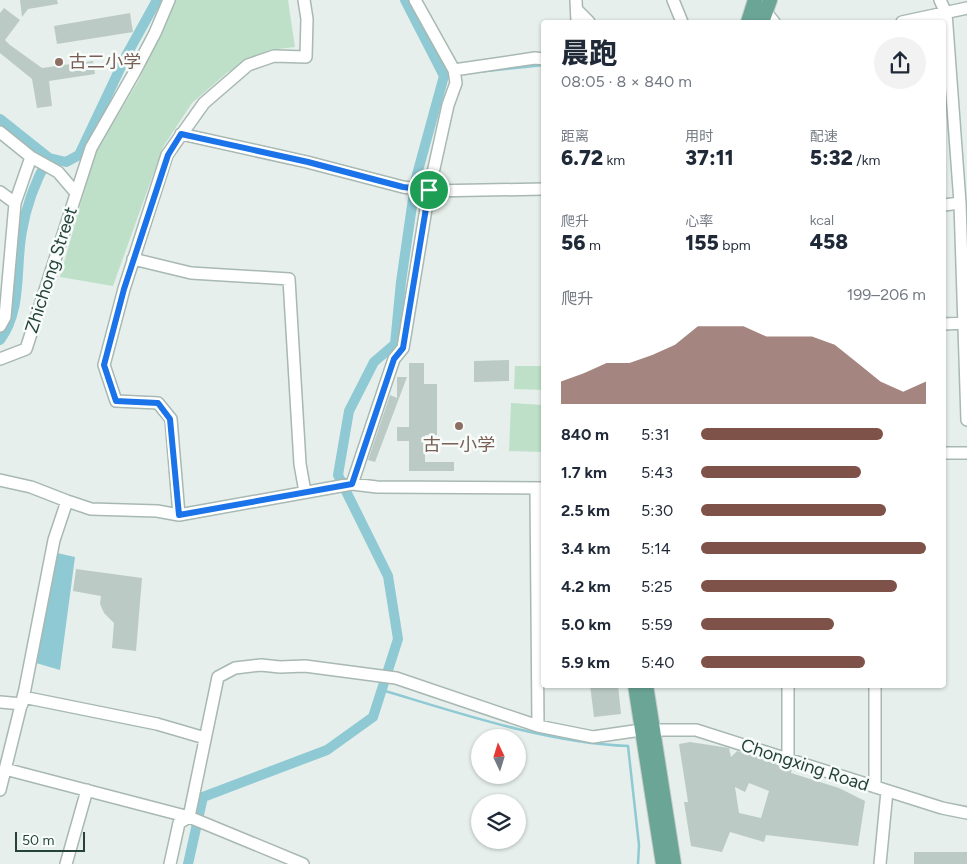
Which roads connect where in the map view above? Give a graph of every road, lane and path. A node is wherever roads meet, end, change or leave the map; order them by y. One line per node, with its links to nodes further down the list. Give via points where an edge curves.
1 (169, 0): 23 (street, via 134,73 91,148)
2 (304, 0): 18 (street, via 306,57 274,56 248,65 204,103)
3 (415, 0): 16 (street)
4 (673, 0): 12 (street)
5 (755, 0): 13 (main road)
6 (940, 0): 9 (street)
7 (577, 5): 10 (street); 11 (street)
8 (967, 8): 9 (street)
9 (946, 13): 14 (street); 24 (street)
10 (577, 20)
11 (588, 20)
12 (681, 20)
13 (749, 20)
14 (912, 20)
15 (541, 59): 16 (street)
16 (454, 70): 21 (street, via 456,82)
17 (0, 132): 19 (street)
18 (181, 134): 21 (street, via 403,187); 27 (street, via 168,155)
19 (31, 157): 23 (street, via 58,172); 25 (street)
20 (541, 188): 21 (street)
21 (429, 190): 36 (street, via 403,348 394,359)
22 (0, 192): 25 (street)
23 (76, 193): 31 (street, Zhichong Street, via 26,349)
24 (960, 203): 26 (street); 28 (street)
25 (16, 204): 30 (street, via 5,316)
26 (946, 205)
27 (134, 259): 38 (street, via 190,273 290,279); 40 (street, via 104,365 116,401 158,403 170,419)
28 (964, 323): 29 (street); 32 (street)
29 (946, 324)
30 (0, 326)
31 (0, 359)
32 (967, 420)
33 (946, 453): 34 (street)
34 (967, 453)
35 (0, 480): 39 (street, via 31,487)
36 (352, 484): 37 (street); 38 (street)
37 (540, 488): 47 (street)
38 (304, 492): 40 (street)
39 (67, 501): 40 (street, via 91,509); 45 (street, via 54,540)
40 (179, 515)
41 (636, 688): 48 (main road)
42 (646, 688): 48 (main road)
43 (788, 688): 50 (street)
44 (875, 688): 52 (street)
45 (22, 701): 46 (street); 49 (street, via 157,724); 51 (street)
46 (0, 702)
47 (538, 726): 48 (street, Chongxing Road, via 593,737); 49 (street, Chongxing Road, via 396,678 305,666 280,668 260,665 235,668 218,677)
48 (647, 730): 50 (street, Chongxing Road, via 696,730); 58 (main road)
49 (205, 738): 57 (street)
50 (788, 760): 52 (street, Chongxing Road)
51 (5, 769): 53 (street); 54 (street)
52 (875, 787): 55 (street, Chongxing Road)
53 (0, 790)
54 (87, 790): 57 (street); 59 (street)
55 (887, 791): 56 (street, Chongxing Road); 62 (street)
56 (967, 813)
57 (189, 817): 60 (street, via 179,823); 61 (street)
58 (665, 863)
59 (66, 864)
60 (170, 864)
61 (303, 864)
62 (880, 864)

